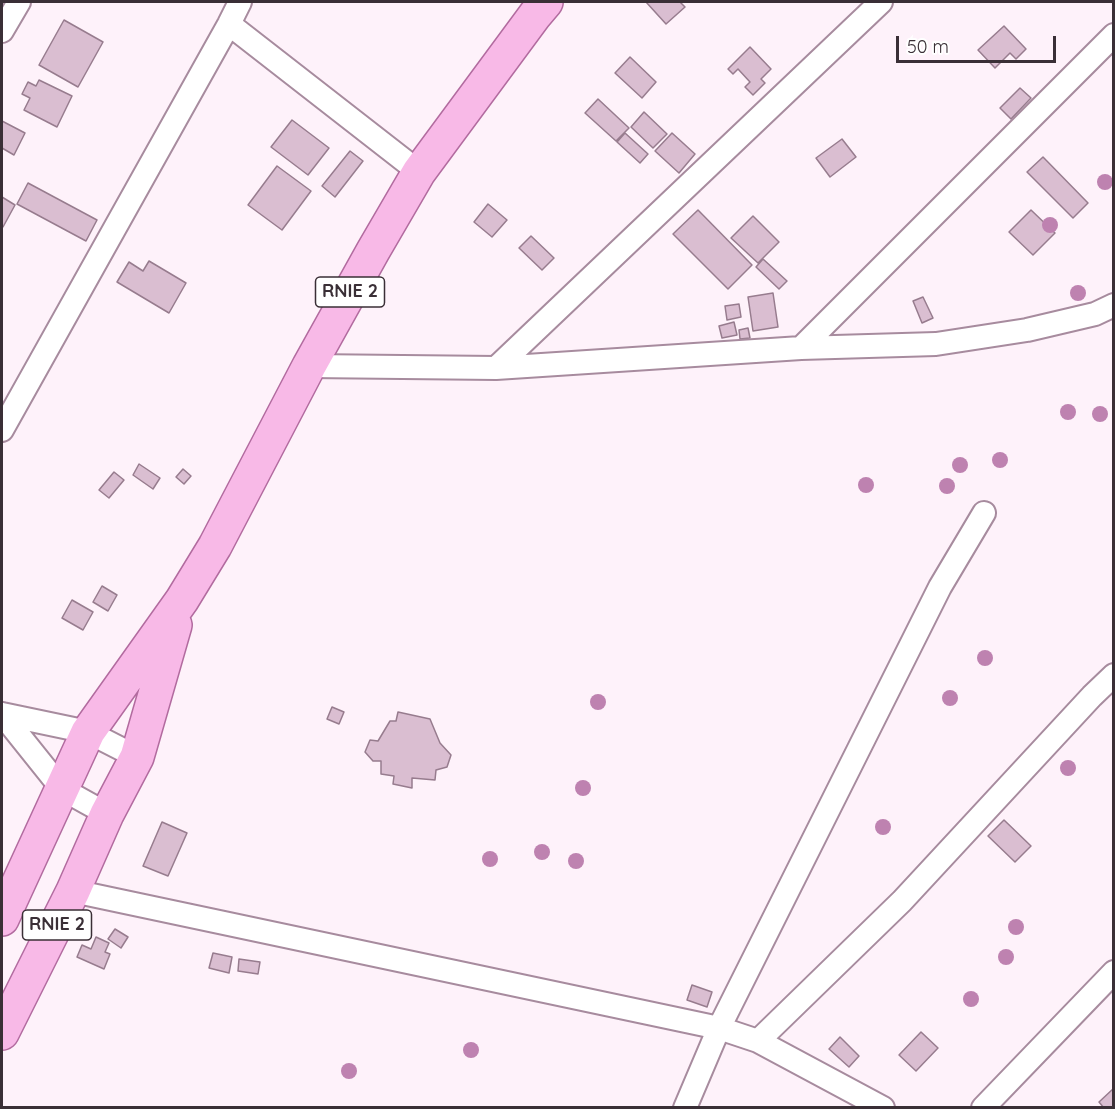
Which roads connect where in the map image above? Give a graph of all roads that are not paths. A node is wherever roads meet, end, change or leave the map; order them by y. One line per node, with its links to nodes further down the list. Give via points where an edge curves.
1 (19, 2): 6 (street)
2 (240, 2): 5 (street)
3 (546, 2): 8 (main road, RNIE 2)
4 (881, 2): 12 (street)
5 (229, 24): 8 (street); 13 (street)
6 (2, 32)
7 (1113, 35): 10 (street)
8 (419, 172): 11 (main road, RNIE 2)
9 (1113, 305): 10 (street, via 1095,314 1027,330 936,344)
10 (801, 348): 12 (street)
11 (309, 366): 12 (street); 15 (main road, RNIE 2, via 237,506)
12 (496, 368)
13 (2, 430)
14 (984, 513): 25 (street, via 940,587)
15 (182, 600): 18 (main road, RNIE 2); 19 (main road, RNIE 2)
16 (1113, 675): 27 (street, via 902,901)
17 (2, 714): 18 (street); 20 (street)
18 (88, 732): 19 (street); 20 (main road, RNIE 2)
19 (136, 757): 21 (main road, RNIE 2)
20 (62, 789): 21 (street); 23 (main road, RNIE 2)
21 (107, 814): 22 (main road, RNIE 2)
22 (73, 891): 25 (street); 26 (main road, RNIE 2)
23 (2, 919)
24 (1113, 972): 30 (street)
25 (719, 1028): 27 (street); 28 (street)
26 (2, 1033)
27 (758, 1041): 29 (street)
28 (685, 1107)
29 (883, 1107)
30 (983, 1107)

